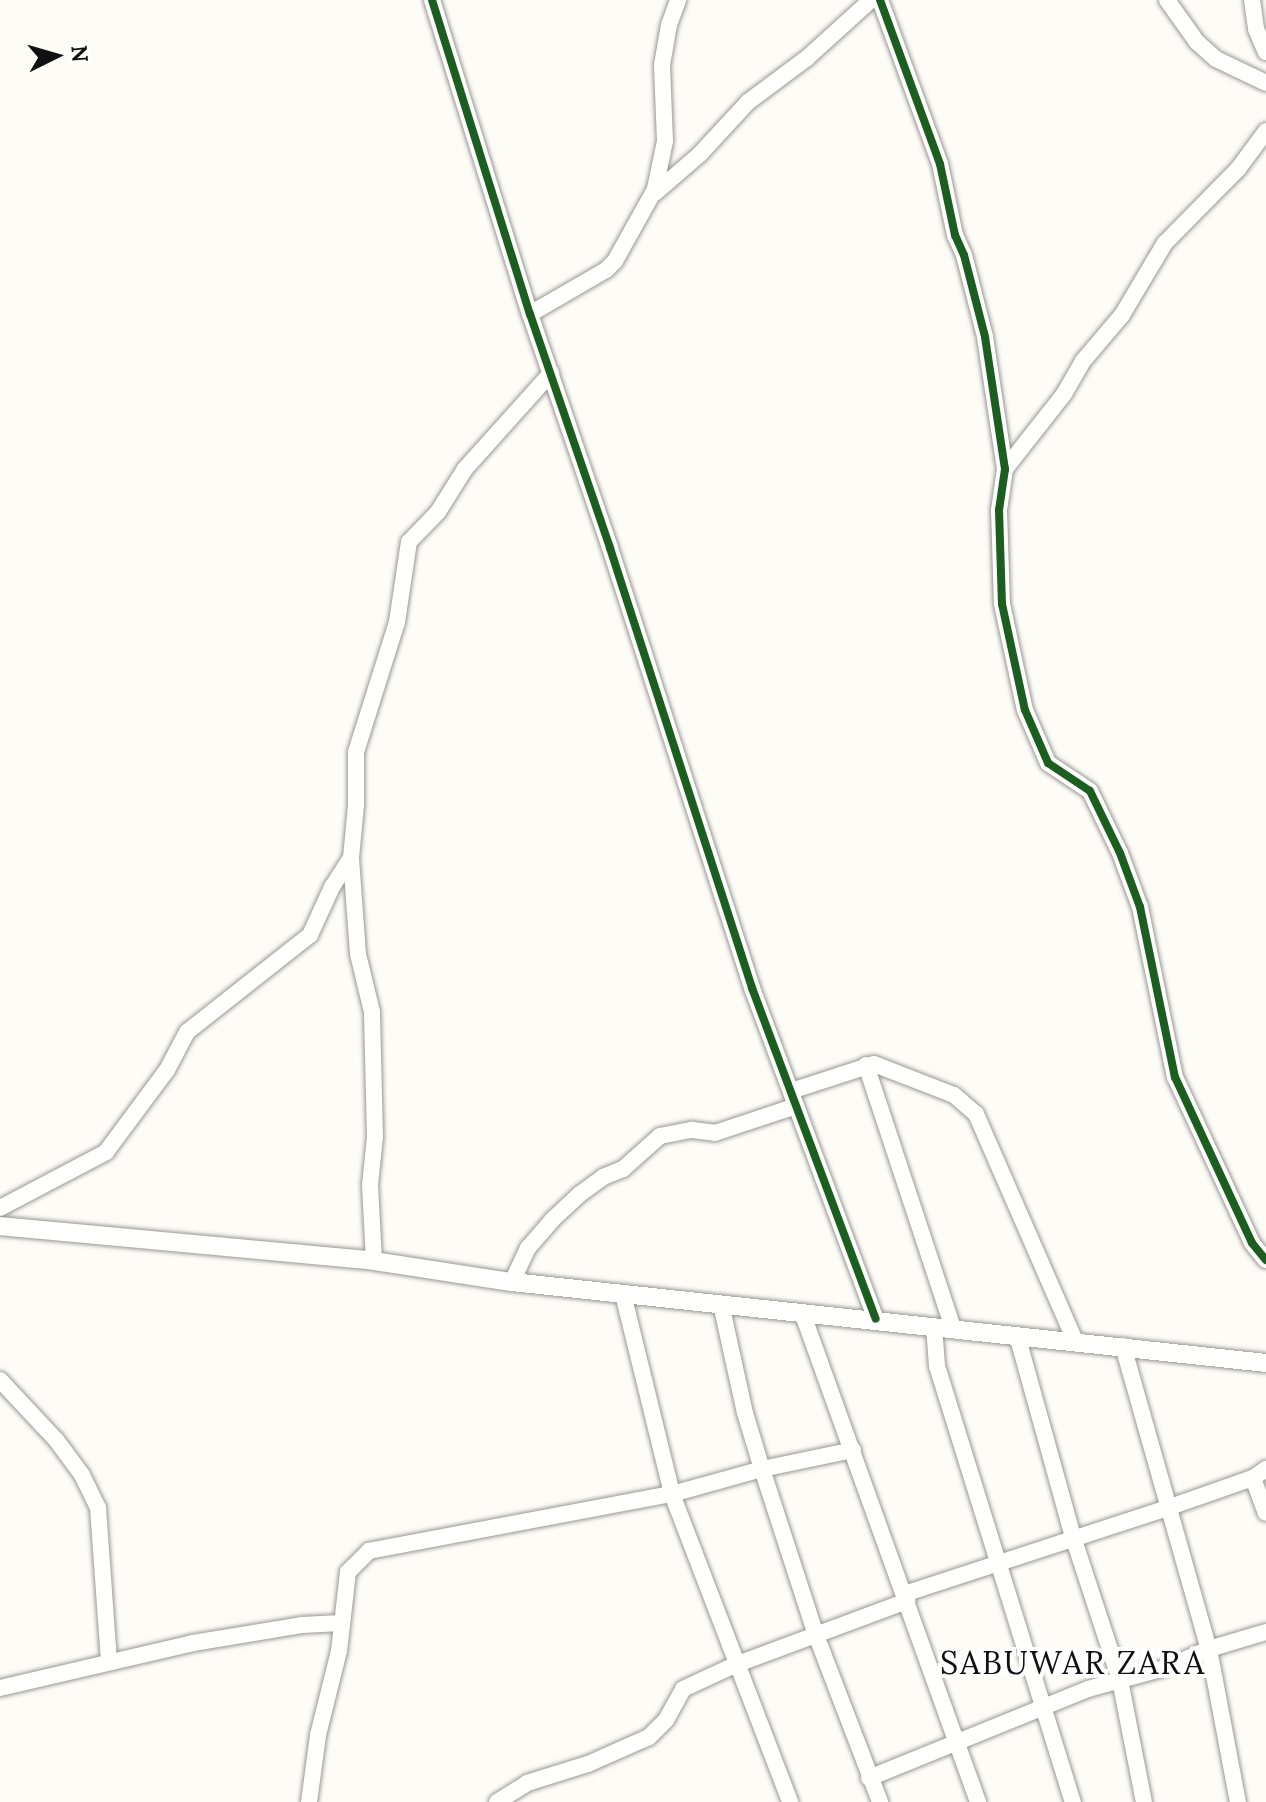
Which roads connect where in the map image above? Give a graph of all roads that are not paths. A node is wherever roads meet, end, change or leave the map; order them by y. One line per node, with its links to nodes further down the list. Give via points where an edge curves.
1 (432, 0): 11 (street)
2 (678, 0): 10 (street, via 662,65 661,171)
3 (871, 0): 10 (street, via 748,102)
4 (880, 0): 13 (street, via 940,164 985,337)
5 (1167, 0): 8 (street, via 1216,59)
6 (1252, 0): 7 (street)
7 (1266, 52)
8 (1266, 83)
9 (1266, 131): 13 (street, via 1238,169 1165,243 1122,315)
10 (650, 197): 11 (street, via 606,270)
11 (530, 314): 12 (street)
12 (551, 373): 14 (street, via 465,469 438,512 409,542 397,622 356,752); 16 (street, via 691,807)
13 (1005, 469): 19 (street, via 999,510 1002,604 1025,710 1048,763 1090,791 1120,853 1140,907 1175,1077 1252,1243)
14 (351, 858): 17 (street, via 310,935 187,1032 167,1070 106,1152); 20 (street, via 358,954 372,1012)
15 (866, 1065): 16 (street); 26 (street); 28 (street, via 954,1095 976,1114)
16 (793, 1098): 21 (street, via 715,1133 692,1130 660,1136 552,1220 528,1248); 25 (street)
17 (0, 1208)
18 (0, 1226): 20 (street)
19 (1266, 1260)
20 (374, 1261): 21 (street)
21 (512, 1282): 22 (street)
22 (623, 1294): 23 (street); 35 (street)
23 (721, 1304): 24 (street); 33 (street)
24 (802, 1312): 25 (street); 32 (street)
25 (876, 1319): 26 (street)
26 (944, 1327): 27 (street); 39 (street, via 937,1366)
27 (1017, 1335): 28 (street); 38 (street)
28 (1075, 1341): 29 (street)
29 (1123, 1346): 30 (street); 36 (street)
30 (1266, 1363)
31 (0, 1380): 45 (street, via 57,1441 98,1508)
32 (853, 1450): 33 (street); 40 (street)
33 (762, 1469): 35 (street); 43 (street)
34 (1260, 1474): 36 (street); 37 (street)
35 (672, 1494): 41 (street, via 369,1551 348,1572); 46 (street)
36 (1170, 1507): 38 (street); 44 (street)
37 (1266, 1513)
38 (1074, 1540): 39 (street); 47 (street)
39 (997, 1565): 40 (street); 49 (street)
40 (906, 1597): 43 (street); 50 (street)
41 (341, 1623): 45 (street, via 193,1643); 52 (street)
42 (1266, 1632): 44 (street)
43 (816, 1635): 46 (street); 51 (street)
44 (1209, 1649): 47 (street); 59 (street)
45 (109, 1662): 48 (street)
46 (735, 1665): 53 (street, via 683,1689 666,1720 649,1737 527,1783); 54 (street)
47 (1120, 1680): 49 (street); 58 (street)
48 (0, 1688)
49 (1046, 1706): 50 (street); 57 (street)
50 (957, 1742): 51 (street); 56 (street)
51 (869, 1778): 55 (street)
52 (309, 1802)
53 (497, 1802)
54 (790, 1802)
55 (880, 1802)
56 (978, 1802)
57 (1073, 1802)
58 (1144, 1802)
59 (1238, 1802)

